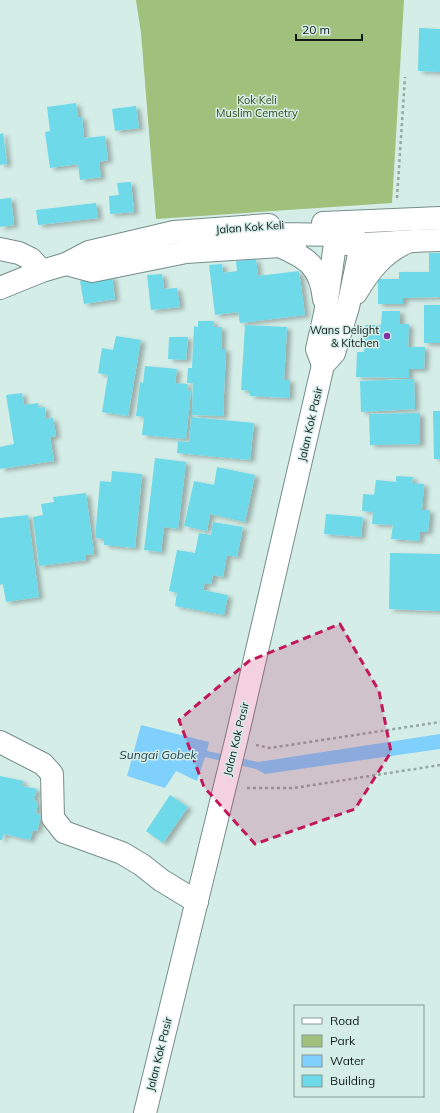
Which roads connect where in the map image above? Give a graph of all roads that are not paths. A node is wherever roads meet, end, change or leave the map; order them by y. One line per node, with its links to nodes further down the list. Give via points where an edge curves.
1 (440, 219): 2 (street, Jalan Kok Keli); 5 (street, via 420,228 357,233)
2 (255, 226): 5 (street, via 282,234 340,235); 8 (street, Jalan Kok Keli, via 174,232 89,252)
3 (410, 240): 4 (street, Jalan Kok Keli); 5 (street, Jalan Kok Keli); 11 (street, via 374,266)
4 (440, 240)
5 (348, 242): 6 (street, Jalan Kok Keli); 11 (street, Jalan Kok Pasir); 12 (street, Jalan Kok Pasir)
6 (277, 245): 8 (street, Jalan Kok Keli, via 186,252 92,271); 12 (street, via 306,260 313,267 322,289)
7 (0, 249): 9 (street, via 19,253 31,259)
8 (66, 264): 9 (street, Jalan Kok Keli)
9 (42, 271): 10 (street, Jalan Kok Keli)
10 (0, 288)
11 (348, 307): 13 (street, Jalan Kok Pasir, via 334,353)
12 (325, 314): 13 (street, Jalan Kok Pasir, via 318,349)
13 (323, 365): 15 (street, Jalan Kok Pasir)
14 (0, 742): 15 (street, via 43,764 52,774 53,818 64,832 122,853)
15 (197, 902): 16 (street, Jalan Kok Pasir)
16 (145, 1113)

